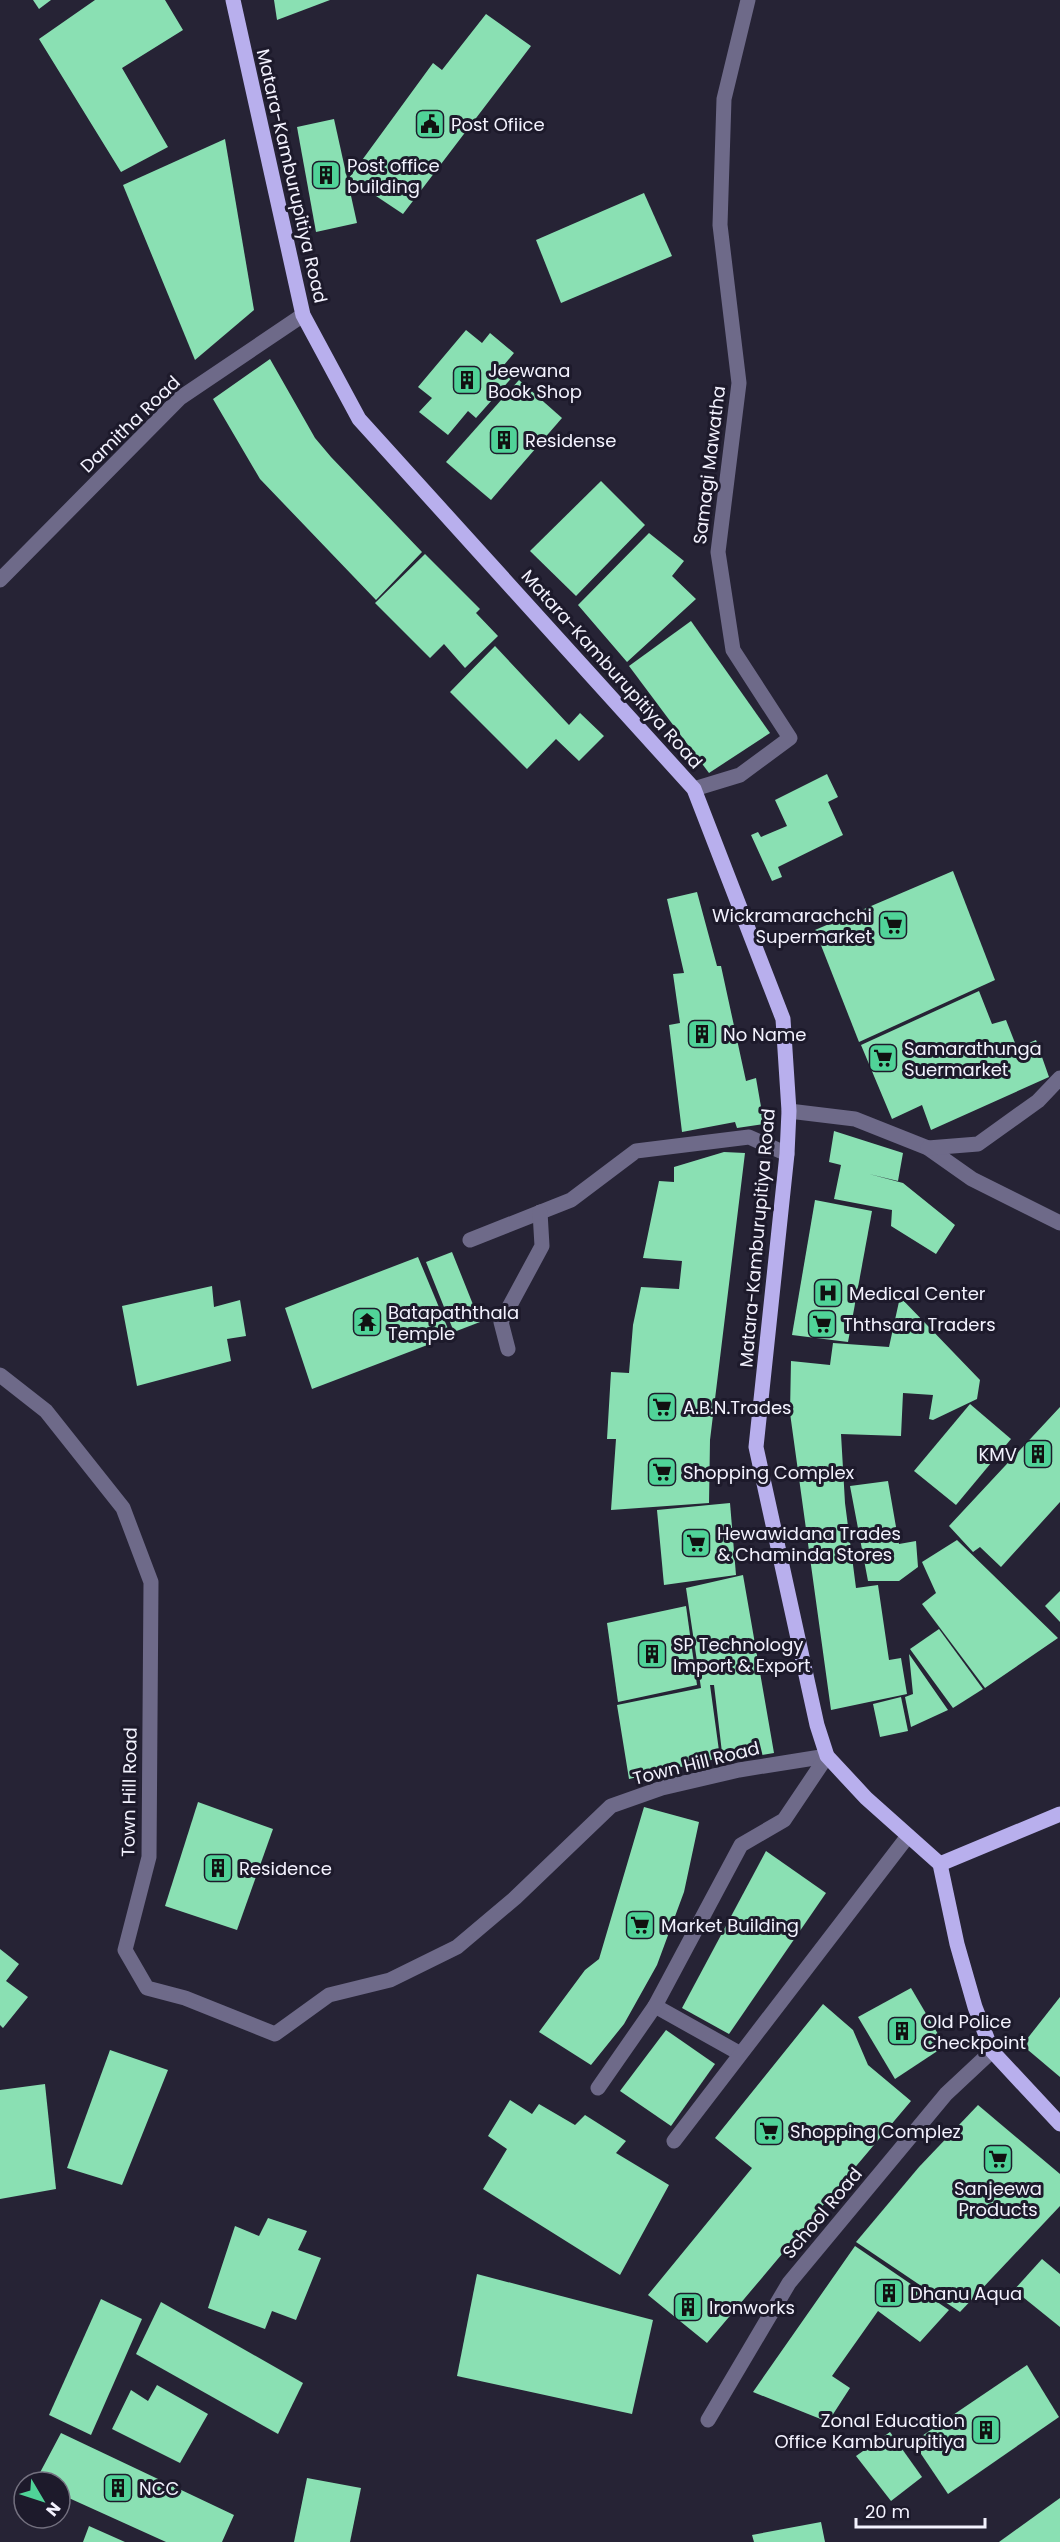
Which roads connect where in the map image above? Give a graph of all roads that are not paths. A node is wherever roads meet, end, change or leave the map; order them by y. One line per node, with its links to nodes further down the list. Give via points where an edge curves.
1 (233, 0): 3 (main road, Matara-Kamburupitiya Road)
2 (748, 0): 5 (street, Samagi Mawatha, via 724,99 720,225 739,383 718,552 733,651 790,738 740,775)
3 (303, 315): 4 (street, Damitha Road, via 180,398); 5 (main road, Matara-Kamburupitiya Road, via 359,419)
4 (0, 580)
5 (694, 789): 7 (main road, Matara-Kamburupitiya Road, via 783,1019)
6 (1060, 1078): 8 (street, via 1038,1101 978,1144)
7 (789, 1111): 8 (street, via 855,1119); 9 (main road, Matara-Kamburupitiya Road)
8 (928, 1148): 11 (street, via 972,1179)
9 (788, 1154): 10 (street, via 749,1137 636,1151 571,1200); 15 (main road, Matara-Kamburupitiya Road, via 756,1447)
10 (540, 1212): 12 (street); 13 (street, via 542,1245 501,1323)
11 (1060, 1223)
12 (470, 1240)
13 (508, 1349)
14 (0, 1375): 15 (street, Town Hill Road, via 45,1411 123,1508 151,1582 149,1857 125,1950 147,1988 185,1998 275,2034 328,1995 390,1980 457,1947 612,1806 662,1788 739,1770)
15 (827, 1756): 17 (main road, Matara-Kamburupitiya Road); 19 (street, via 784,1820 741,1845)
16 (1060, 1814): 18 (main road)
17 (908, 1836): 18 (main road, Matara-Kamburupitiya Road); 21 (street)
18 (940, 1864): 20 (main road, via 957,1944)
19 (655, 2006): 21 (street); 22 (street)
20 (992, 2051): 23 (main road); 25 (street, School Road, via 946,2094 789,2283)
21 (739, 2053): 24 (street)
22 (598, 2088)
23 (1060, 2124)
24 (674, 2141)
25 (708, 2420)

